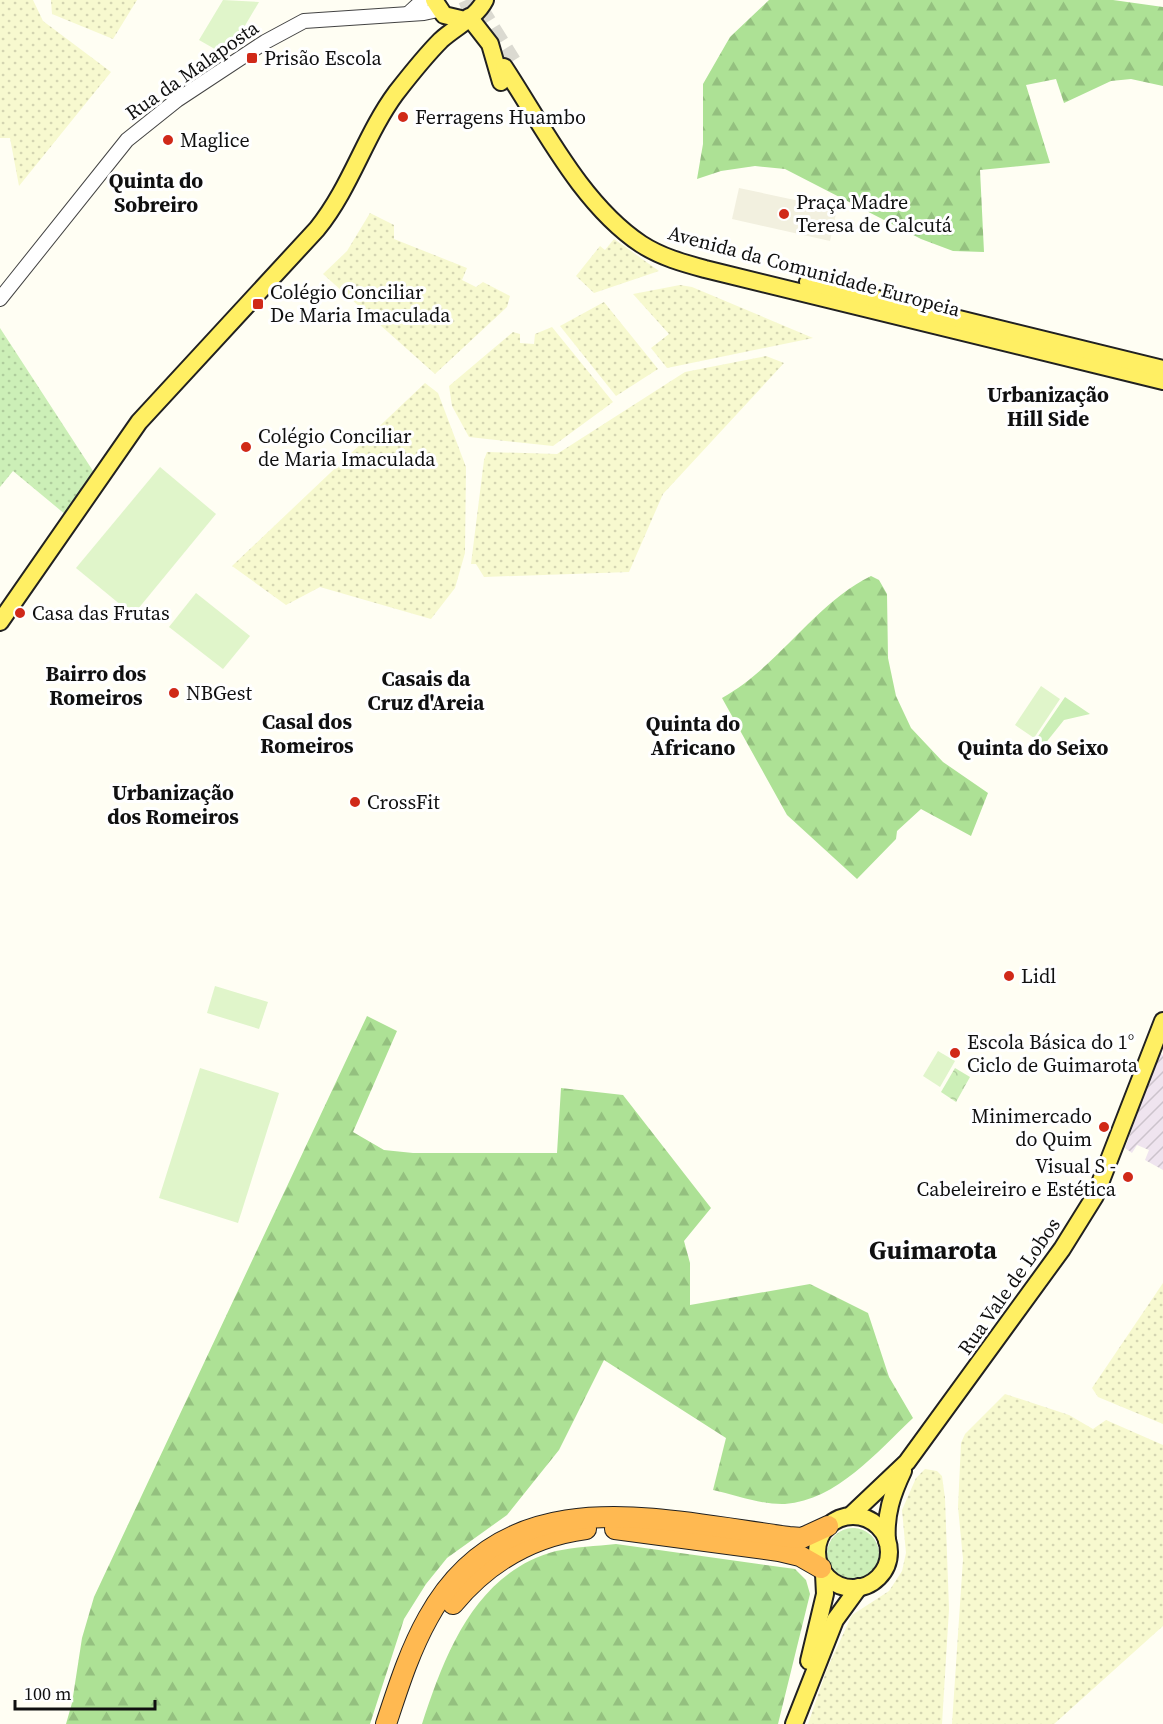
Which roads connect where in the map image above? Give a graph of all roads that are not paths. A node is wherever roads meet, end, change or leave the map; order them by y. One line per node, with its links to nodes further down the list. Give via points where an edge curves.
1 (423, 0): 4 (street)
2 (485, 0): 5 (main road)
3 (439, 9): 4 (street, Rua da Malaposta); 5 (main road); 6 (main road)
4 (408, 14): 8 (street, Rua da Malaposta, via 321,18 299,23 177,100 128,140)
5 (467, 18): 6 (main road); 7 (main road, via 490,44 504,88 580,200 609,227)
6 (442, 39): 11 (main road, via 389,103 329,215 139,422)
7 (626, 233): 9 (main road, Avenida da Comunidade Europeia, via 587,193 509,64 610,204 641,230 673,248); 10 (main road, Avenida da Comunidade Europeia, via 668,258 705,269)
8 (0, 299)
9 (1163, 369)
10 (1163, 381)
11 (0, 622)
12 (1163, 1021): 13 (main road, Rua Vale de Lobos, via 1095,1196 1062,1249)
13 (907, 1462): 14 (main road); 16 (main road, via 891,1500 886,1522)
14 (850, 1516): 15 (main road); 16 (main road, via 878,1526)
15 (828, 1526): 17 (main road, via 817,1551); 20 (highway, via 802,1538 604,1516 556,1521 519,1534 476,1561 443,1595 415,1644)
16 (888, 1543): 18 (main road, via 886,1567 879,1577)
17 (823, 1571): 18 (main road, via 840,1585); 19 (main road, via 825,1594); 21 (highway, via 800,1556 779,1551 626,1530 589,1529 546,1538 495,1563 451,1606 426,1652)
18 (860, 1587): 19 (main road, via 835,1620)
19 (801, 1702): 22 (main road)
20 (386, 1724)
21 (400, 1724)
22 (794, 1724)

